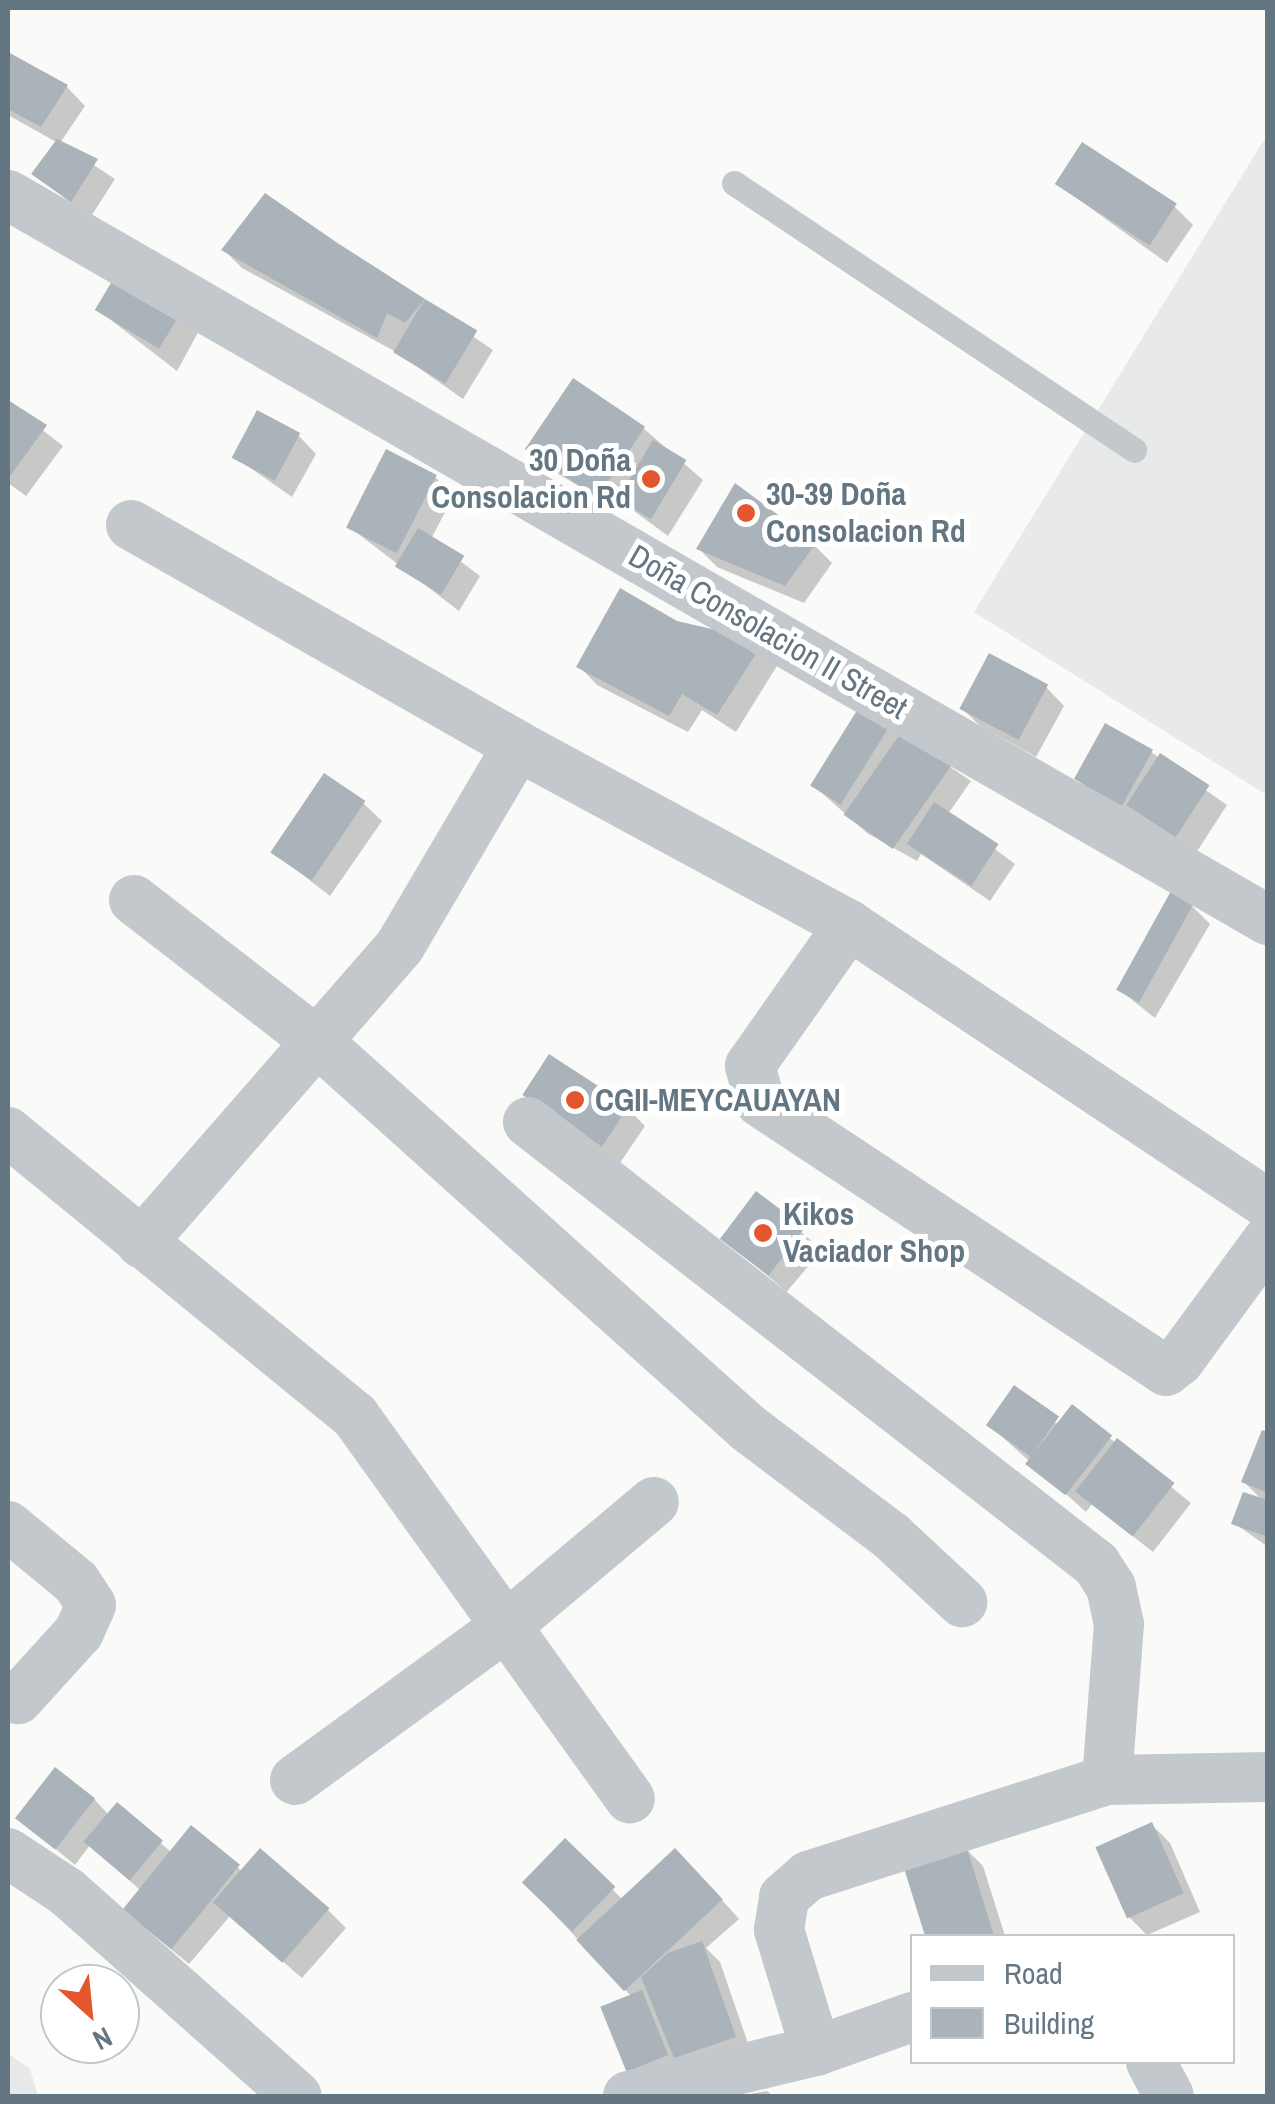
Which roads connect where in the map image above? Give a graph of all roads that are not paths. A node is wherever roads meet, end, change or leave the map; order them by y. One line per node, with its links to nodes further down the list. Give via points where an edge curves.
1 (734, 183): 3 (lane)
2 (8, 195): 7 (street, Doña Consolacion II Street)
3 (1134, 450)
4 (131, 524): 5 (street)
5 (518, 746): 8 (street); 9 (street, via 400,946)
6 (134, 900): 9 (street)
7 (1268, 920)
8 (849, 925): 12 (street); 13 (street, via 750,1066 760,1102 1166,1371)
9 (318, 1042): 14 (street); 17 (street, via 748,1428 892,1537)
10 (528, 1122): 22 (street, via 1096,1564 1111,1588 1119,1624)
11 (8, 1132): 14 (street)
12 (1268, 1204)
13 (1268, 1240)
14 (141, 1244): 18 (street, via 356,1416)
15 (654, 1502): 18 (street)
16 (8, 1526): 19 (street, via 76,1582 91,1604 80,1632)
17 (962, 1602)
18 (506, 1626): 21 (street); 23 (street)
19 (18, 1699)
20 (1268, 1777): 22 (street)
21 (295, 1780)
22 (1107, 1780): 26 (street, via 808,1876 784,1897 778,1930)
23 (630, 1798)
24 (8, 1853): 28 (street, via 67,1892)
25 (910, 2018): 26 (street)
26 (816, 2051): 29 (street)
27 (1151, 2064): 30 (street)
28 (297, 2096)
29 (628, 2096)
30 (1169, 2096)

